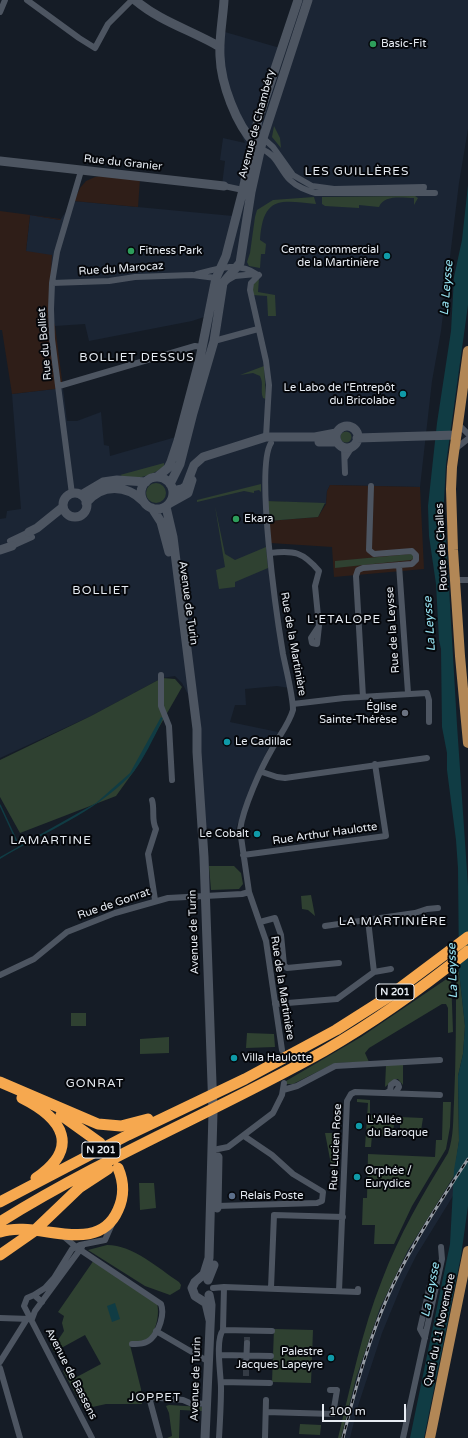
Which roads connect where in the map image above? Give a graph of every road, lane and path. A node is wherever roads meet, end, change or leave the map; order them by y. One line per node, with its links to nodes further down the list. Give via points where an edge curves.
1 (5, 0): 7 (street)
2 (27, 0): 3 (street, via 95,48 108,24)
3 (133, 0): 8 (main road, via 157,17 204,37)
4 (224, 0): 8 (main road)
5 (298, 0): 10 (main road, Avenue de Chambéry, via 262,106)
6 (308, 0): 10 (main road, Avenue de Chambéry)
7 (0, 12)
8 (220, 47): 9 (main road, via 221,66)
9 (233, 106): 10 (main road, via 245,123); 11 (main road, via 240,124)
10 (260, 135): 11 (main road, Avenue de Chambéry); 15 (street, via 301,181 318,188)
11 (257, 145): 16 (main road, Avenue de Chambéry); 19 (street, via 274,157 290,180 298,186); 20 (main road, Avenue de Chambéry, via 241,259)
12 (0, 161): 13 (main road, Rue du Granier)
13 (81, 171): 14 (main road, Rue du Granier); 23 (street, Rue du Bolliet, via 57,252)
14 (224, 186): 16 (street, Rue du Granier)
15 (334, 189): 17 (street, via 424,187); 19 (street)
16 (243, 190): 20 (main road, Avenue de Chambéry)
17 (423, 192): 18 (street); 19 (street)
18 (435, 192)
19 (319, 193)
20 (227, 273): 21 (street, Rue du Marocaz); 21 (street, Rue du Marocaz); 24 (main road, Avenue de Chambéry)
21 (192, 275): 23 (street, Rue du Marocaz)
22 (259, 275): 25 (street, Rue de la Martinière, via 251,283 250,290)
23 (52, 283): 29 (street, Rue du Bolliet, via 51,323)
24 (212, 322): 26 (main road); 27 (main road)
25 (258, 329): 26 (street); 34 (street, Rue de la Martinière, via 269,385)
26 (214, 341): 30 (main road)
27 (202, 347): 29 (street, via 195,346); 41 (main road, via 171,462)
28 (468, 351): 31 (main road, Route de Challes)
29 (59, 386): 45 (street, Rue du Bolliet)
30 (193, 413): 38 (main road, via 189,448 192,454); 44 (main road)
31 (455, 432): 32 (street); 33 (main road, via 425,437); 37 (main road, Route de Challes)
32 (468, 434)
33 (358, 438): 36 (main road, via 356,443); 36 (main road, via 354,429 348,426 341,428)
34 (271, 439): 36 (main road, via 315,437); 38 (main road, via 251,442); 56 (street, Rue de la Martinière, via 267,453 266,484)
35 (468, 439): 37 (street)
36 (342, 443): 40 (street)
37 (454, 449): 58 (main road, Route de Challes, via 451,489)
38 (203, 457): 39 (main road, via 195,462)
39 (192, 471): 44 (main road, via 186,486 182,489); 48 (main road, via 192,484 188,493)
40 (345, 473)
41 (157, 477): 42 (main road); 44 (main road, via 163,478)
42 (146, 482): 45 (main road, via 103,482); 46 (main road, via 141,491)
43 (371, 486): 57 (street, via 369,550 374,554 412,551 416,555 416,560 412,564)
44 (172, 487): 48 (main road)
45 (76, 494): 47 (main road); 49 (main road, via 64,500)
46 (143, 501): 47 (main road, via 130,491 110,488); 50 (main road)
47 (86, 503): 51 (main road, via 86,509 82,514 77,517)
48 (168, 505): 50 (main road, via 161,509); 63 (main road, Avenue de Turin)
49 (63, 507): 51 (main road); 52 (main road)
50 (152, 508): 61 (main road, Avenue de Turin, via 161,522 167,541)
51 (68, 515): 52 (main road)
52 (30, 535): 53 (street)
53 (11, 544): 54 (main road); 55 (main road)
54 (0, 545)
55 (0, 550)
56 (270, 553): 60 (street, via 299,553 319,571 315,586); 66 (street, Rue de la Martinière, via 276,610)
57 (399, 565): 64 (street, Rue de la Leysse); 65 (street, via 363,568 358,570 356,576)
58 (455, 580): 59 (street); 67 (main road, Route de Challes, via 460,656)
59 (468, 580)
60 (319, 626)
61 (184, 662): 63 (main road); 70 (main road, Avenue de Turin)
62 (162, 675): 74 (street, via 162,706 168,726)
63 (191, 679): 70 (main road, Avenue de Turin, via 198,729)
64 (408, 693): 65 (street); 68 (street, via 427,693 433,700)
65 (363, 697): 66 (street)
66 (293, 704): 73 (street, Rue de la Martinière, via 291,717)
67 (467, 704): 69 (main road, Route de Challes)
68 (429, 722)
69 (468, 743)
70 (197, 752): 78 (main road, Avenue de Turin)
71 (427, 758): 72 (street)
72 (375, 764): 73 (street, via 280,778); 76 (street, Rue Arthur Haulotte, via 386,836)
73 (262, 772): 76 (street, Rue de la Martinière, via 241,822)
74 (172, 780)
75 (152, 800): 79 (street, via 152,823 156,829 148,854)
76 (243, 855): 77 (street, Rue de la Martinière)
77 (248, 892): 78 (street, Rue de Gonrat); 82 (street, Rue de la Martinière)
78 (205, 896): 79 (street, Rue de Gonrat); 103 (main road, Avenue de Turin)
79 (155, 900): 91 (street, Rue de Gonrat, via 70,931 34,959)
80 (438, 908): 81 (street)
81 (368, 920): 83 (street); 90 (street)
82 (260, 922): 88 (street, via 274,918 278,925 284,965 287,968); 92 (street, Rue de la Martinière, via 266,941)
83 (325, 926)
84 (468, 932): 86 (highway)
85 (468, 936): 86 (highway, N 201)
86 (451, 950): 93 (highway, N 201, via 359,1016)
87 (468, 951): 95 (highway, N 201, via 389,1010 324,1050)
88 (339, 963)
89 (391, 969): 90 (street)
90 (374, 972): 92 (street, via 337,999)
91 (0, 975)
92 (275, 1004): 93 (street, Rue de la Martinière)
93 (282, 1057): 102 (highway, N 201)
94 (440, 1060): 95 (street, via 335,1066 297,1086)
95 (283, 1080): 103 (highway, N 201, via 222,1104); 105 (street, via 280,1101 273,1113)
96 (0, 1082): 101 (highway)
97 (0, 1088): 109 (highway, via 44,1112 57,1126 63,1141 60,1156 53,1165)
98 (386, 1093): 99 (street, Rue Lucien Rose); 99 (street, via 395,1082 399,1087); 112 (street, Rue Lucien Rose, via 355,1092 347,1101)
99 (395, 1093): 100 (street, Rue Lucien Rose)
100 (440, 1095)
101 (34, 1097): 102 (highway, via 92,1121 115,1127 131,1125); 106 (highway)
102 (204, 1100): 109 (highway, N 201, via 128,1135)
103 (209, 1112): 104 (highway, N 201); 107 (main road, Avenue de Turin)
104 (187, 1122): 113 (highway, N 201, via 80,1176); 119 (highway, via 87,1182 24,1240)
105 (244, 1136): 107 (street, via 228,1147); 110 (street, via 272,1155 293,1174 323,1192 322,1201)
106 (100, 1143)
107 (215, 1149): 110 (main road, Avenue de Turin, via 219,1178); 121 (main road, Avenue de Turin, via 209,1258 205,1271)
108 (118, 1168): 111 (highway, via 123,1191)
109 (0, 1202)
110 (217, 1206): 121 (main road, Avenue de Turin, via 214,1266)
111 (118, 1213): 115 (highway, via 103,1228 93,1233 77,1236); 116 (street, via 105,1240)
112 (343, 1217): 122 (street, via 274,1215); 124 (street, Rue Lucien Rose)
113 (0, 1222)
114 (0, 1232): 115 (highway, via 22,1228)
115 (61, 1234): 116 (street)
116 (80, 1247): 125 (street, via 72,1249 54,1278); 126 (street); 130 (street, via 161,1304 164,1311)
117 (441, 1247): 153 (street, via 442,1259)
118 (468, 1251): 154 (main road, Quai du 11 Novembre)
119 (0, 1255)
120 (224, 1286): 121 (street); 122 (street); 129 (street)
121 (206, 1288): 138 (main road, Avenue de Turin, via 211,1305)
122 (271, 1288): 124 (street)
123 (358, 1289): 124 (street, via 358,1292)
124 (339, 1291)
125 (34, 1295): 126 (street); 128 (street, Avenue de Bassens, via 27,1298 24,1306)
126 (42, 1302): 128 (street)
127 (0, 1318): 128 (street)
128 (29, 1319): 137 (street); 148 (street, Avenue de Bassens)
129 (223, 1330): 131 (street, via 247,1333); 134 (street)
130 (156, 1331): 133 (street, via 150,1340); 138 (street)
131 (272, 1331)
132 (247, 1343): 135 (street)
133 (132, 1344)
134 (220, 1355): 135 (street); 141 (street)
135 (246, 1356): 136 (street); 139 (street)
136 (271, 1356)
137 (0, 1362)
138 (209, 1362): 145 (main road, Avenue de Turin)
139 (246, 1367)
140 (0, 1368): 147 (street)
141 (221, 1382): 142 (street, via 245,1379); 151 (street)
142 (270, 1383)
143 (330, 1390): 146 (street, via 337,1390 333,1414)
144 (266, 1400): 146 (street)
145 (207, 1404): 149 (street, via 150,1397); 150 (main road, Avenue de Turin)
146 (266, 1412): 152 (street)
147 (20, 1438)
148 (92, 1438)
149 (160, 1438)
150 (206, 1438)
151 (219, 1438)
152 (265, 1438)
153 (403, 1438)
154 (430, 1438)

